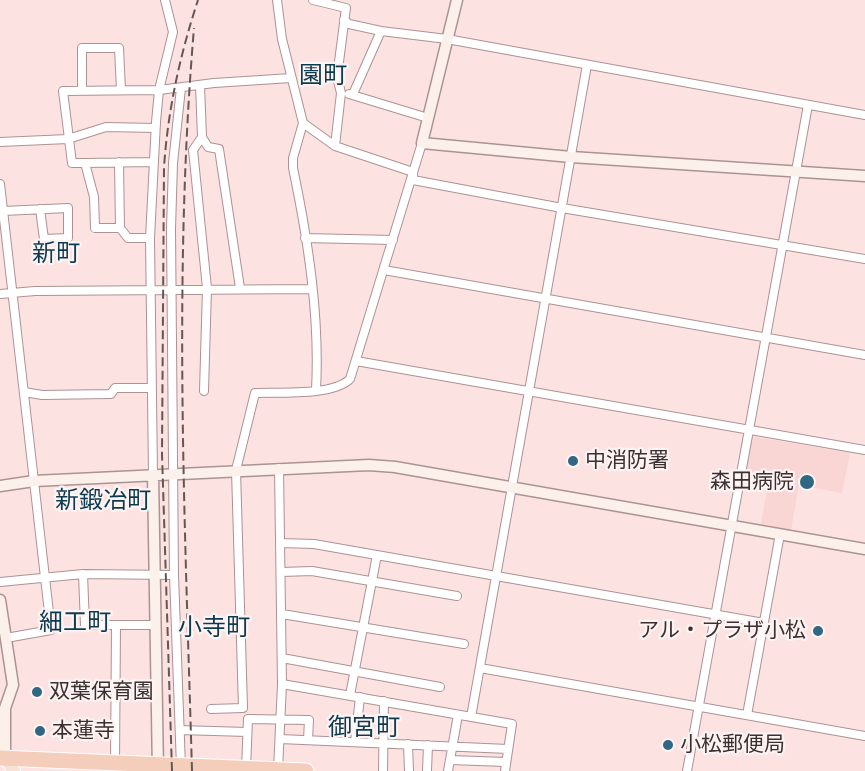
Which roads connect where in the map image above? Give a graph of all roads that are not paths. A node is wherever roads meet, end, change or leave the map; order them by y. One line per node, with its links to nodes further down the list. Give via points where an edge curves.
1 (165, 0): 14 (street, via 173,32)
2 (277, 0): 9 (street)
3 (313, 0): 5 (street, via 346,8)
4 (457, 0): 7 (street)
5 (344, 20): 6 (street); 15 (street, via 337,77)
6 (381, 31): 7 (street); 16 (street)
7 (447, 39): 8 (street); 19 (street)
8 (587, 65): 17 (street); 27 (street)
9 (291, 78): 10 (street); 20 (street)
10 (200, 84): 11 (street); 22 (street)
11 (181, 88): 14 (street); 48 (street, via 173,163)
12 (82, 89): 13 (street); 13 (street, via 82,48 119,48); 23 (street, via 63,91)
13 (121, 90): 14 (street)
14 (159, 90): 21 (street)
15 (341, 93): 16 (street); 26 (street)
16 (353, 94): 19 (street)
17 (808, 105): 18 (street); 32 (street)
18 (865, 115)
19 (428, 118): 25 (street)
20 (303, 123): 26 (street); 40 (street, via 293,158)
21 (155, 128): 23 (street, via 106,127); 29 (street)
22 (202, 137): 45 (street, via 193,150); 46 (street, via 208,147 219,149)
23 (68, 139): 24 (street); 30 (street, via 72,163)
24 (0, 142)
25 (422, 143): 27 (street); 31 (street)
26 (335, 146): 31 (street)
27 (571, 157): 32 (street); 36 (street)
28 (119, 162): 29 (street); 30 (street); 38 (street)
29 (152, 162): 39 (street)
30 (85, 163): 38 (street, via 94,197 95,228)
31 (413, 172): 36 (street, via 413,180); 41 (street)
32 (795, 172): 33 (street); 42 (street)
33 (865, 176)
34 (0, 184): 37 (street)
35 (40, 208): 35 (street, via 68,208 68,238 44,239); 37 (street)
36 (562, 208): 42 (street); 52 (street)
37 (3, 211): 50 (street)
38 (120, 228): 39 (street, via 128,238)
39 (150, 238): 47 (street)
40 (305, 238): 41 (street); 49 (street)
41 (393, 240): 44 (street)
42 (782, 246): 43 (street); 53 (street)
43 (865, 259)
44 (384, 270): 52 (street); 55 (street)
45 (207, 288): 46 (street); 48 (street); 58 (street)
46 (240, 288): 49 (street)
47 (151, 289): 48 (street); 50 (street); 56 (street)
48 (171, 289): 65 (street)
49 (311, 289): 57 (street, via 318,364)
50 (12, 293): 51 (street); 59 (street)
51 (0, 294)
52 (546, 299): 53 (street); 60 (street)
53 (766, 338): 54 (street); 61 (street)
54 (865, 355)
55 (356, 361): 57 (street, via 341,386); 60 (street)
56 (152, 388): 59 (street, via 116,388 111,394); 66 (street)
57 (316, 390): 64 (street, via 255,393)
58 (204, 391)
59 (24, 392): 67 (street)
60 (529, 392): 61 (street); 69 (street)
61 (749, 430): 62 (street); 70 (street)
62 (865, 450)
63 (279, 468): 64 (street); 69 (street, via 387,466); 72 (street)
64 (236, 470): 65 (street); 102 (street, via 243,708)
65 (172, 474): 66 (street); 78 (street)
66 (153, 475): 67 (street); 77 (street)
67 (34, 481): 68 (street); 79 (street)
68 (0, 486)
69 (511, 487): 70 (street); 80 (street)
70 (732, 525): 71 (street); 86 (street)
71 (780, 534): 73 (street); 87 (street)
72 (281, 543): 74 (street, via 314,544); 75 (street)
73 (865, 549)
74 (377, 555): 80 (street); 81 (street)
75 (282, 572): 81 (street, via 312,571); 85 (street)
76 (83, 574): 77 (street); 79 (street); 88 (street, via 84,625)
77 (154, 574): 78 (street); 89 (street)
78 (174, 575): 107 (street)
79 (45, 576): 82 (street); 91 (street, via 51,630)
80 (496, 576): 86 (street); 94 (street)
81 (372, 580): 83 (street); 90 (street)
82 (0, 582)
83 (457, 596)
84 (0, 600): 91 (street)
85 (282, 614): 90 (street); 93 (street)
86 (716, 615): 87 (street); 101 (street)
87 (764, 623): 104 (street)
88 (116, 625): 89 (street); 120 (street)
89 (155, 625): 123 (street)
90 (364, 626): 92 (street); 95 (street)
91 (6, 638): 119 (street, via 13,685 5,708)
92 (464, 644)
93 (282, 658): 95 (street); 96 (street)
94 (480, 668): 101 (street); 105 (street)
95 (355, 672): 97 (street); 98 (street)
96 (282, 684): 98 (street); 106 (street)
97 (440, 687)
98 (350, 696): 99 (street)
99 (360, 697): 100 (street); 112 (street)
100 (384, 701): 103 (street); 113 (street)
101 (700, 706): 104 (street); 131 (street)
102 (211, 709)
103 (458, 715): 105 (street); 116 (street)
104 (747, 715): 109 (street)
105 (471, 717): 117 (street, via 512,724)
106 (281, 719): 108 (street, via 248,719); 110 (street); 111 (street, via 309,720)
107 (180, 730): 108 (street); 121 (street)
108 (247, 732): 124 (street)
109 (865, 736)
110 (280, 739): 111 (street); 125 (street)
111 (308, 740): 112 (street)
112 (355, 742): 113 (street)
113 (383, 743): 114 (street); 127 (street)
114 (408, 744): 115 (street); 128 (street)
115 (428, 745): 116 (street); 129 (street)
116 (452, 746): 117 (street); 118 (street)
117 (508, 749): 122 (street)
118 (450, 760): 122 (street); 130 (street)
119 (6, 762): 120 (highway)
120 (115, 764): 123 (highway)
121 (181, 767): 123 (highway); 124 (highway)
122 (505, 767)
123 (158, 769)
124 (246, 769): 125 (highway)
125 (278, 770): 126 (highway)
126 (306, 771)
127 (383, 771)
128 (409, 771)
129 (427, 771)
130 (448, 771)
131 (687, 771)

